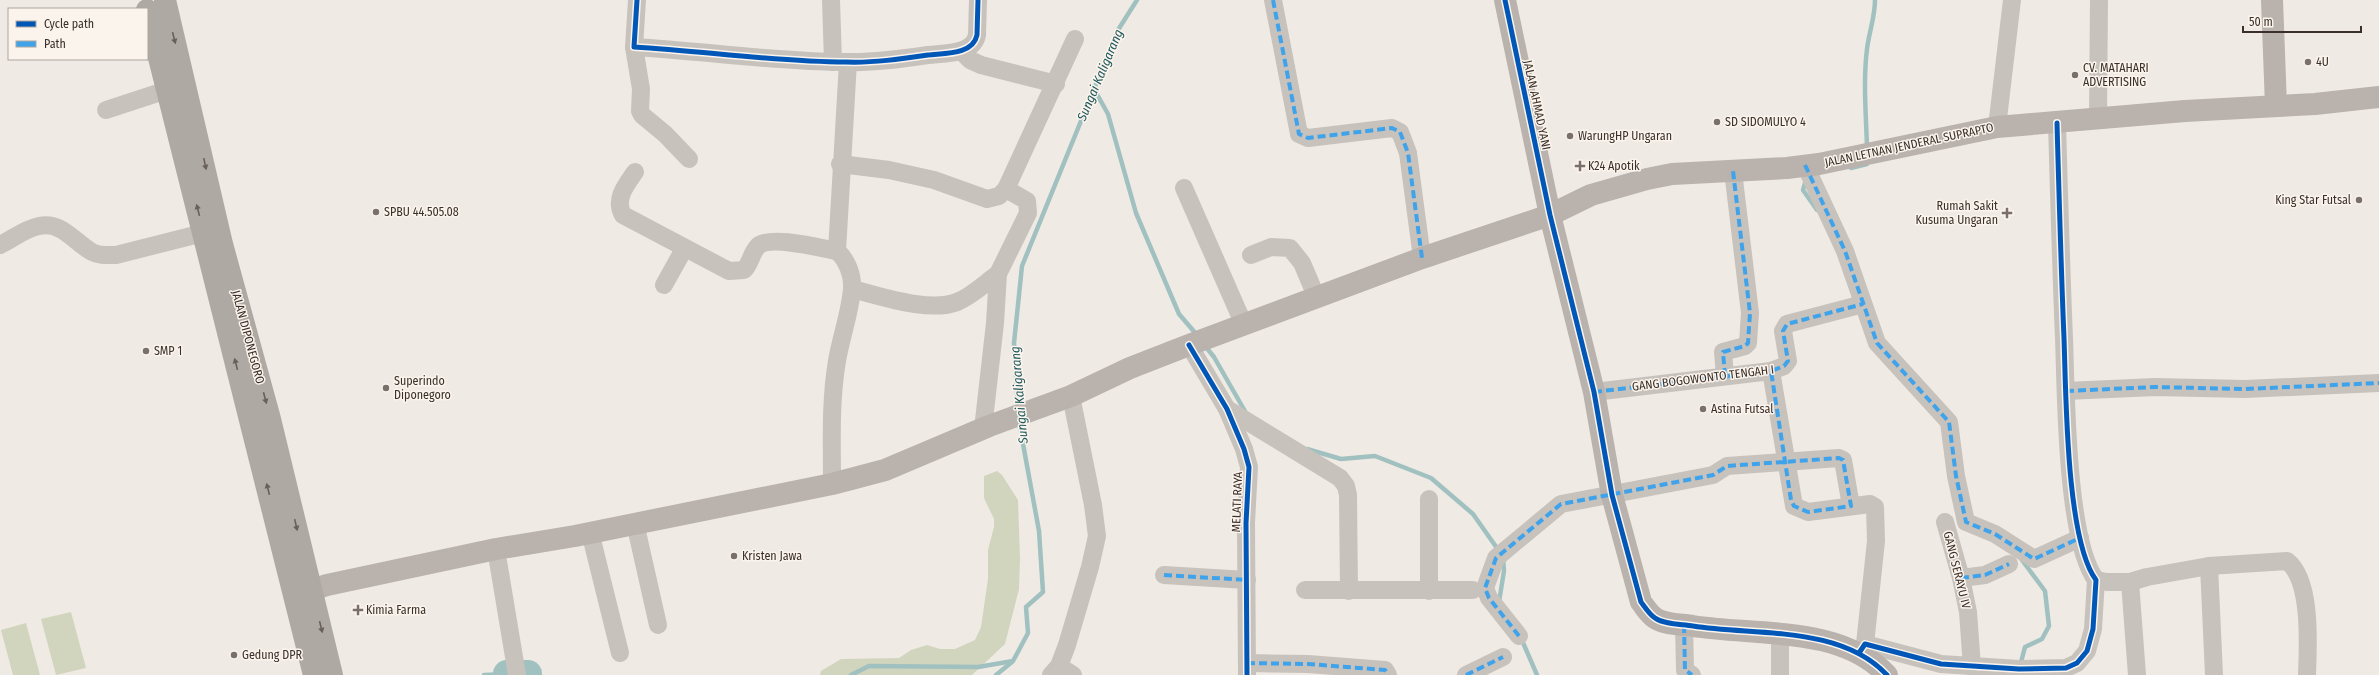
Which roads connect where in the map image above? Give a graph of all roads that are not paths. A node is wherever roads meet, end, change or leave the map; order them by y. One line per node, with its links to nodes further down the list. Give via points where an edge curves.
1 (165, 0): 43 (highway, JALAN DIPONEGORO, one-way to 43, via 220,237)
2 (637, 0): 12 (street)
3 (831, 0): 14 (street)
4 (978, 0): 13 (street, via 976,40)
5 (1273, 0): 36 (street, via 1300,134 1308,138 1392,128 1400,132 1408,153)
6 (1505, 0): 30 (main road, JALAN AHMAD YANI)
7 (2012, 0): 22 (street)
8 (2099, 0): 20 (street)
9 (2272, 0): 18 (main road)
10 (148, 13): 16 (highway, JALAN DIPONEGORO)
11 (1075, 39): 15 (street)
12 (634, 47): 14 (street, via 757,58); 23 (street, via 641,89 640,111)
13 (960, 51): 14 (street); 15 (street, via 981,65)
14 (840, 62): 24 (street)
15 (1056, 84): 29 (street)
16 (167, 90): 19 (street); 31 (highway, JALAN DIPONEGORO, one-way to 16)
17 (2379, 97): 18 (main road, JALAN LETNAN JENDERAL SUPRAPTO)
18 (2276, 106): 20 (main road, JALAN LETNAN JENDERAL SUPRAPTO)
19 (106, 110)
20 (2098, 118): 21 (main road, JALAN LETNAN JENDERAL SUPRAPTO)
21 (2057, 123): 22 (main road, JALAN LETNAN JENDERAL SUPRAPTO); 48 (street)
22 (1998, 127): 25 (main road, JALAN LETNAN JENDERAL SUPRAPTO, via 1869,154)
23 (688, 159)
24 (840, 164): 29 (street, via 889,170 934,180 987,199 999,196); 34 (street)
25 (1808, 171): 27 (main road, JALAN LETNAN JENDERAL SUPRAPTO); 41 (street, via 1845,251)
26 (635, 172): 33 (street, via 620,194 623,215)
27 (1733, 172): 30 (main road, JALAN LETNAN JENDERAL SUPRAPTO, via 1672,174 1646,179 1591,196); 46 (street, via 1750,313 1748,343 1723,352)
28 (1184, 188): 42 (street)
29 (1006, 189): 37 (street, via 1028,202 1028,208 1018,236)
30 (1550, 215): 36 (main road, JALAN LETNAN JENDERAL SUPRAPTO); 49 (main road, JALAN AHMAD YANI)
31 (203, 233): 32 (street, via 103,256 92,253 68,234 50,226 24,231); 43 (highway, JALAN DIPONEGORO)
32 (0, 245)
33 (684, 249): 34 (street, via 734,272 744,270 755,250 766,242); 38 (street)
34 (836, 251): 39 (street, via 844,257 850,271)
35 (1251, 256): 40 (street, via 1271,247 1290,248 1302,262)
36 (1422, 258): 40 (main road, JALAN LETNAN JENDERAL SUPRAPTO)
37 (998, 274): 39 (street, via 960,301 943,304 906,302); 52 (street)
38 (664, 285)
39 (852, 289): 54 (street, via 831,407)
40 (1316, 296): 42 (main road, JALAN LETNAN JENDERAL SUPRAPTO)
41 (1858, 305): 45 (street, GANG BOGOWONTO TENGAH I, via 1788,324 1783,331 1788,361 1784,366); 61 (street, via 1877,343 1949,422 1956,476 1966,522 1995,534 2034,559)
42 (1244, 325): 44 (main road, JALAN LETNAN JENDERAL SUPRAPTO)
43 (238, 334): 74 (highway, JALAN DIPONEGORO)
44 (1198, 342): 50 (main road, JALAN LETNAN JENDERAL SUPRAPTO, via 1130,368); 51 (street, MELATI RAYA)
45 (1771, 371): 46 (street, GANG BOGOWONTO TENGAH I); 53 (street)
46 (1726, 376): 49 (street, GANG BOGOWONTO TENGAH I)
47 (2379, 383): 48 (street, via 2245,389 2155,387)
48 (2066, 391): 61 (street, via 2071,471)
49 (1594, 392): 55 (main road, JALAN AHMAD YANI)
50 (1071, 396): 52 (main road, JALAN LETNAN JENDERAL SUPRAPTO); 84 (street, via 1093,505 1096,536)
51 (1226, 409): 67 (street, MELATI RAYA, via 1249,467 1246,523); 72 (street, via 1335,473 1346,486)
52 (986, 427): 54 (main road, JALAN LETNAN JENDERAL SUPRAPTO, via 885,470)
53 (1786, 461): 55 (street, via 1727,466 1713,475); 57 (street, via 1841,459); 57 (street, via 1791,500 1800,510 1808,512)
54 (832, 484): 59 (main road, JALAN LETNAN JENDERAL SUPRAPTO)
55 (1612, 495): 76 (main road, JALAN AHMAD YANI, via 1641,602 1655,618); 78 (street, via 1561,504 1500,555 1485,588 1489,598)
56 (1429, 499): 73 (street)
57 (1851, 506): 79 (street, via 1870,504 1875,507 1875,556)
58 (1945, 522): 66 (street, GANG SERAYU IV)
59 (635, 523): 60 (main road, JALAN LETNAN JENDERAL SUPRAPTO); 75 (street)
60 (590, 532): 62 (main road, JALAN LETNAN JENDERAL SUPRAPTO); 80 (street)
61 (2080, 538): 68 (street, via 2090,572)
62 (496, 549): 74 (main road, JALAN LETNAN JENDERAL SUPRAPTO); 87 (street)
63 (2009, 564): 66 (street, via 1985,575)
64 (2208, 566): 69 (street); 94 (street); 95 (street, via 2282,560 2295,567 2300,578 2306,611)
65 (1164, 575): 67 (street)
66 (1961, 578): 82 (street, GANG SERAYU IV, via 1968,612)
67 (1247, 580): 83 (street, MELATI RAYA)
68 (2096, 580): 69 (street); 82 (street, via 2093,629 2084,657 2077,663 2066,668)
69 (2130, 582): 93 (street)
70 (1306, 590): 72 (street)
71 (1473, 590): 73 (street)
72 (1349, 591): 73 (street)
73 (1430, 591)
74 (303, 592): 85 (highway, JALAN DIPONEGORO); 86 (highway, JALAN DIPONEGORO, one-way to 86)
75 (658, 625)
76 (1684, 625): 77 (main road, JALAN AHMAD YANI); 90 (street, via 1685,670)
77 (1780, 635): 79 (main road, JALAN AHMAD YANI); 91 (street)
78 (1519, 636)
79 (1862, 649): 82 (street, via 1941,664); 92 (main road, JALAN AHMAD YANI)
80 (620, 653)
81 (1503, 657): 89 (street)
82 (1972, 666)
83 (1247, 669): 88 (street, via 1308,664 1385,670)
84 (1061, 672)
85 (314, 675)
86 (332, 675)
87 (518, 675)
88 (1388, 675)
89 (1466, 675)
90 (1692, 675)
91 (1780, 675)
92 (1887, 675)
93 (2137, 675)
94 (2214, 675)
95 (2308, 675)

